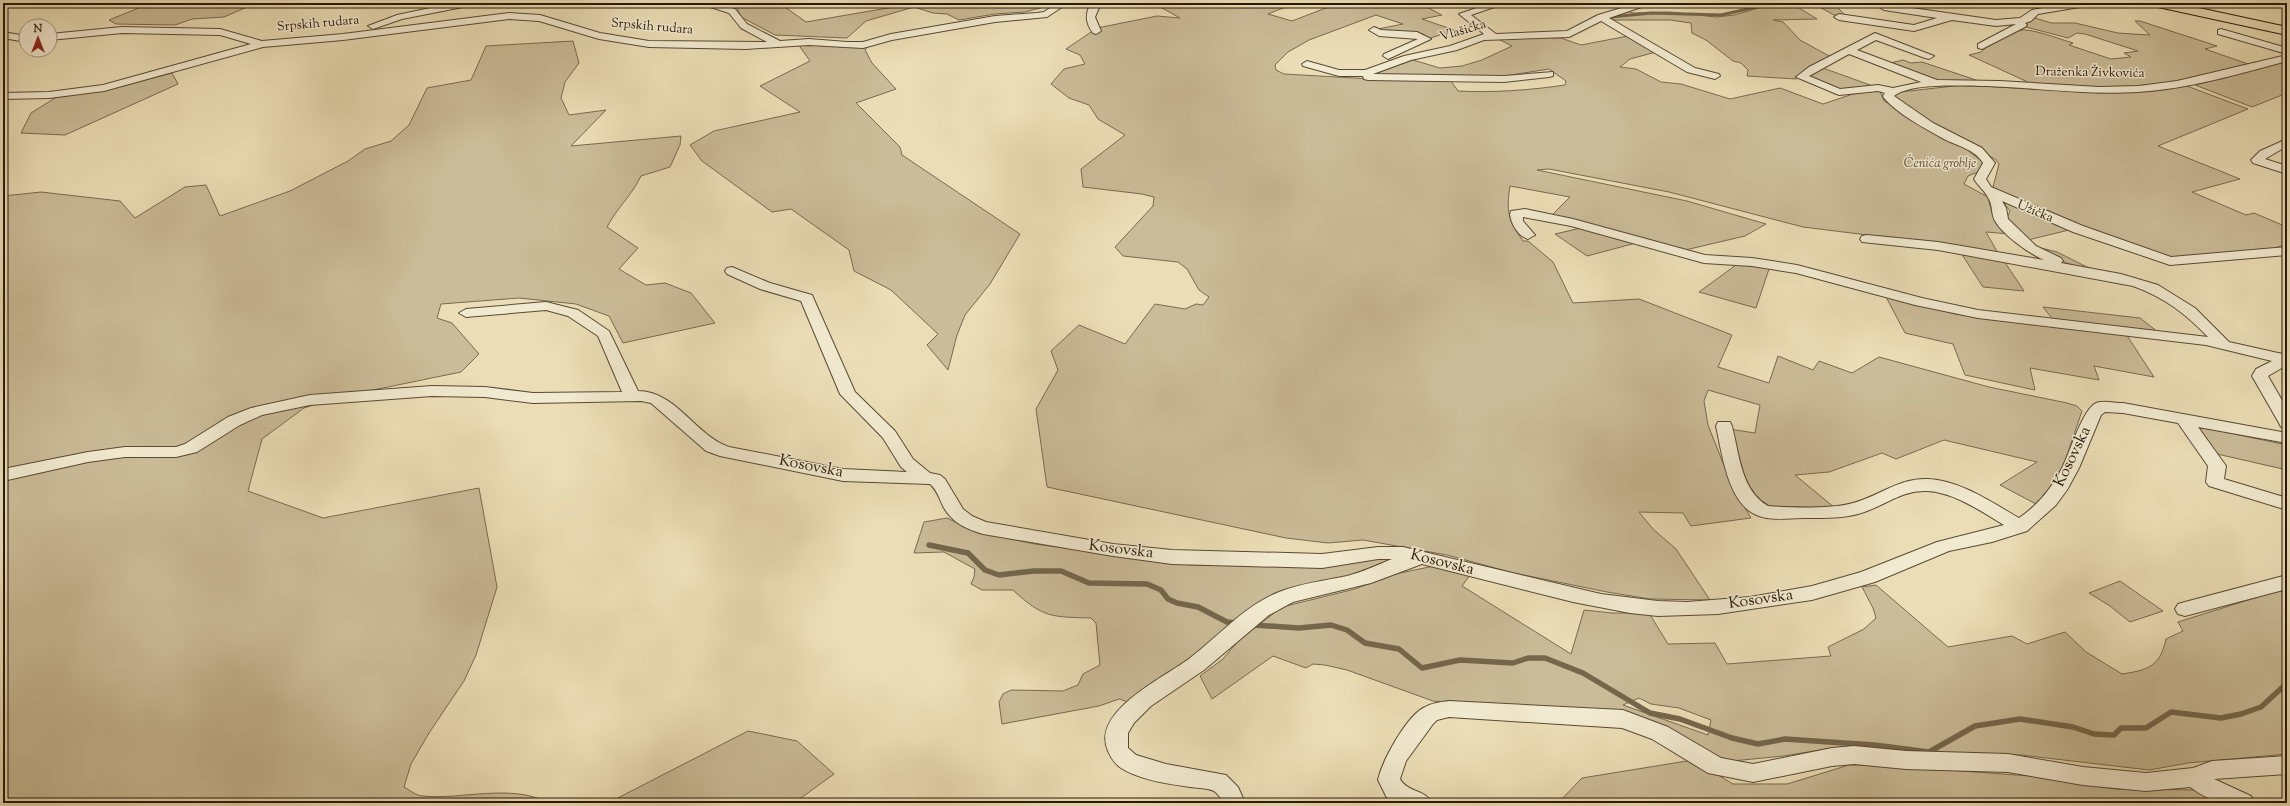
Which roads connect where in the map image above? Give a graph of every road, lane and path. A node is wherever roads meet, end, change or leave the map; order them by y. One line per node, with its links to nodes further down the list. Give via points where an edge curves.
1 (468, 3): 21 (street, via 400,17)
2 (703, 3): 23 (street, via 732,12 744,26)
3 (1063, 3): 23 (street, Srpskih rudara, via 1047,14 995,19 891,37 863,45)
4 (1096, 3): 15 (street, via 1090,17)
5 (1501, 3): 19 (street, via 1464,14)
6 (1648, 3): 10 (street, Vlašićka)
7 (2086, 3): 13 (street, via 2035,12)
8 (2158, 3): 16 (main road)
9 (1884, 7): 12 (street)
10 (1601, 17): 19 (street, Vlašićka, via 1578,30 1564,34); 34 (street, via 1691,70)
11 (1839, 17): 12 (street, via 1910,28 1920,28)
12 (1948, 18): 13 (street, via 1961,17 1996,23)
13 (2021, 22): 25 (street, via 2022,26)
14 (1374, 30): 31 (street, via 1379,33 1417,35 1426,38 1383,59)
15 (1096, 31)
16 (2287, 31)
17 (2222, 32): 27 (street)
18 (3, 35): 22 (street)
19 (1492, 35): 31 (street, Vlašićka)
20 (58, 36): 24 (street, via 122,30 220,32)
21 (343, 37): 23 (street, Srpskih rudara, via 523,16 540,18 599,36 649,44 746,46); 24 (street, Srpskih rudara)
22 (18, 38)
23 (777, 43)
24 (262, 44): 37 (street, Srpskih rudara, via 104,88 49,95)
25 (1982, 46)
26 (1850, 50): 28 (street, via 1878,36); 35 (street); 36 (street, via 1801,78 1839,92 1878,88)
27 (2287, 51)
28 (1928, 56)
29 (2287, 58): 35 (street, Draženka Živkovića, via 2194,82 2140,89)
30 (1307, 64): 32 (street, Vlašićka, via 1339,73)
31 (1390, 65): 32 (street, Vlašićka)
32 (1360, 73): 33 (street, via 1368,77 1463,79 1523,78)
33 (1549, 74)
34 (1715, 76)
35 (1937, 84): 36 (street)
36 (1894, 91): 40 (street, Užička, via 1888,96 1897,106 1986,158 1989,166 1980,179 1984,187)
37 (3, 96)
38 (2287, 142): 39 (street, via 2264,153 2258,160)
39 (2287, 170)
40 (1992, 193): 43 (street, Užička, via 2078,229 2170,260); 45 (street, via 2000,208 2002,221 2031,249)
41 (1528, 236): 47 (street, via 1517,222 1516,214 1525,213 1573,223 1704,260 1759,263 1798,269 1920,302 1978,314)
42 (1867, 239): 45 (street, via 1938,246)
43 (2286, 253)
44 (732, 271): 55 (street, via 765,286 806,298 848,394 889,436 907,463)
45 (2084, 272): 47 (street, via 2134,281 2166,293 2190,310)
46 (466, 312): 49 (street, via 546,306 572,313 604,334)
47 (2224, 345): 48 (street)
48 (2286, 360): 51 (street, via 2261,372 2260,376)
49 (632, 396): 54 (street, Kosovska, via 533,398 485,392 432,391 310,400 257,411 234,421 190,448 176,452 125,452 102,455); 55 (street, Kosovska, via 657,400 712,447 726,452 843,475)
50 (2183, 419): 53 (street, Kosovska); 56 (street, via 2208,450 2217,466 2215,482); 57 (street, Kosovska, via 2113,407 2098,409 2065,480 2051,500)
51 (2287, 423)
52 (1724, 426): 57 (street, via 1737,480 1746,496 1763,511 1835,512 1876,501 1916,484 1934,485 1965,496)
53 (2287, 438)
54 (3, 476)
55 (924, 477): 58 (street, Kosovska, via 934,479 944,486 956,513 967,522 983,528 1034,538 1113,550 1224,560 1322,561 1389,552)
56 (2287, 504)
57 (2021, 527): 58 (street, Kosovska, via 1945,546 1867,577 1839,585 1798,595 1708,608 1631,606 1588,599)
58 (1422, 557): 63 (street, via 1355,581 1286,597 1272,604 1196,665 1129,714 1119,726 1116,741 1121,755 1130,762 1143,768 1218,782 1226,787)
59 (2287, 582): 60 (street)
60 (2185, 609)
61 (2287, 765): 62 (street, via 2212,770)
62 (2194, 777): 64 (street, via 2146,782 2083,776 2008,763 1906,760 1854,755 1753,773 1716,766 1660,733 1623,719 1449,709 1431,712 1425,718 1394,761 1391,771 1389,780 1395,791); 65 (street, via 2211,789)
63 (1234, 803)
64 (1421, 803)
65 (2243, 803)

